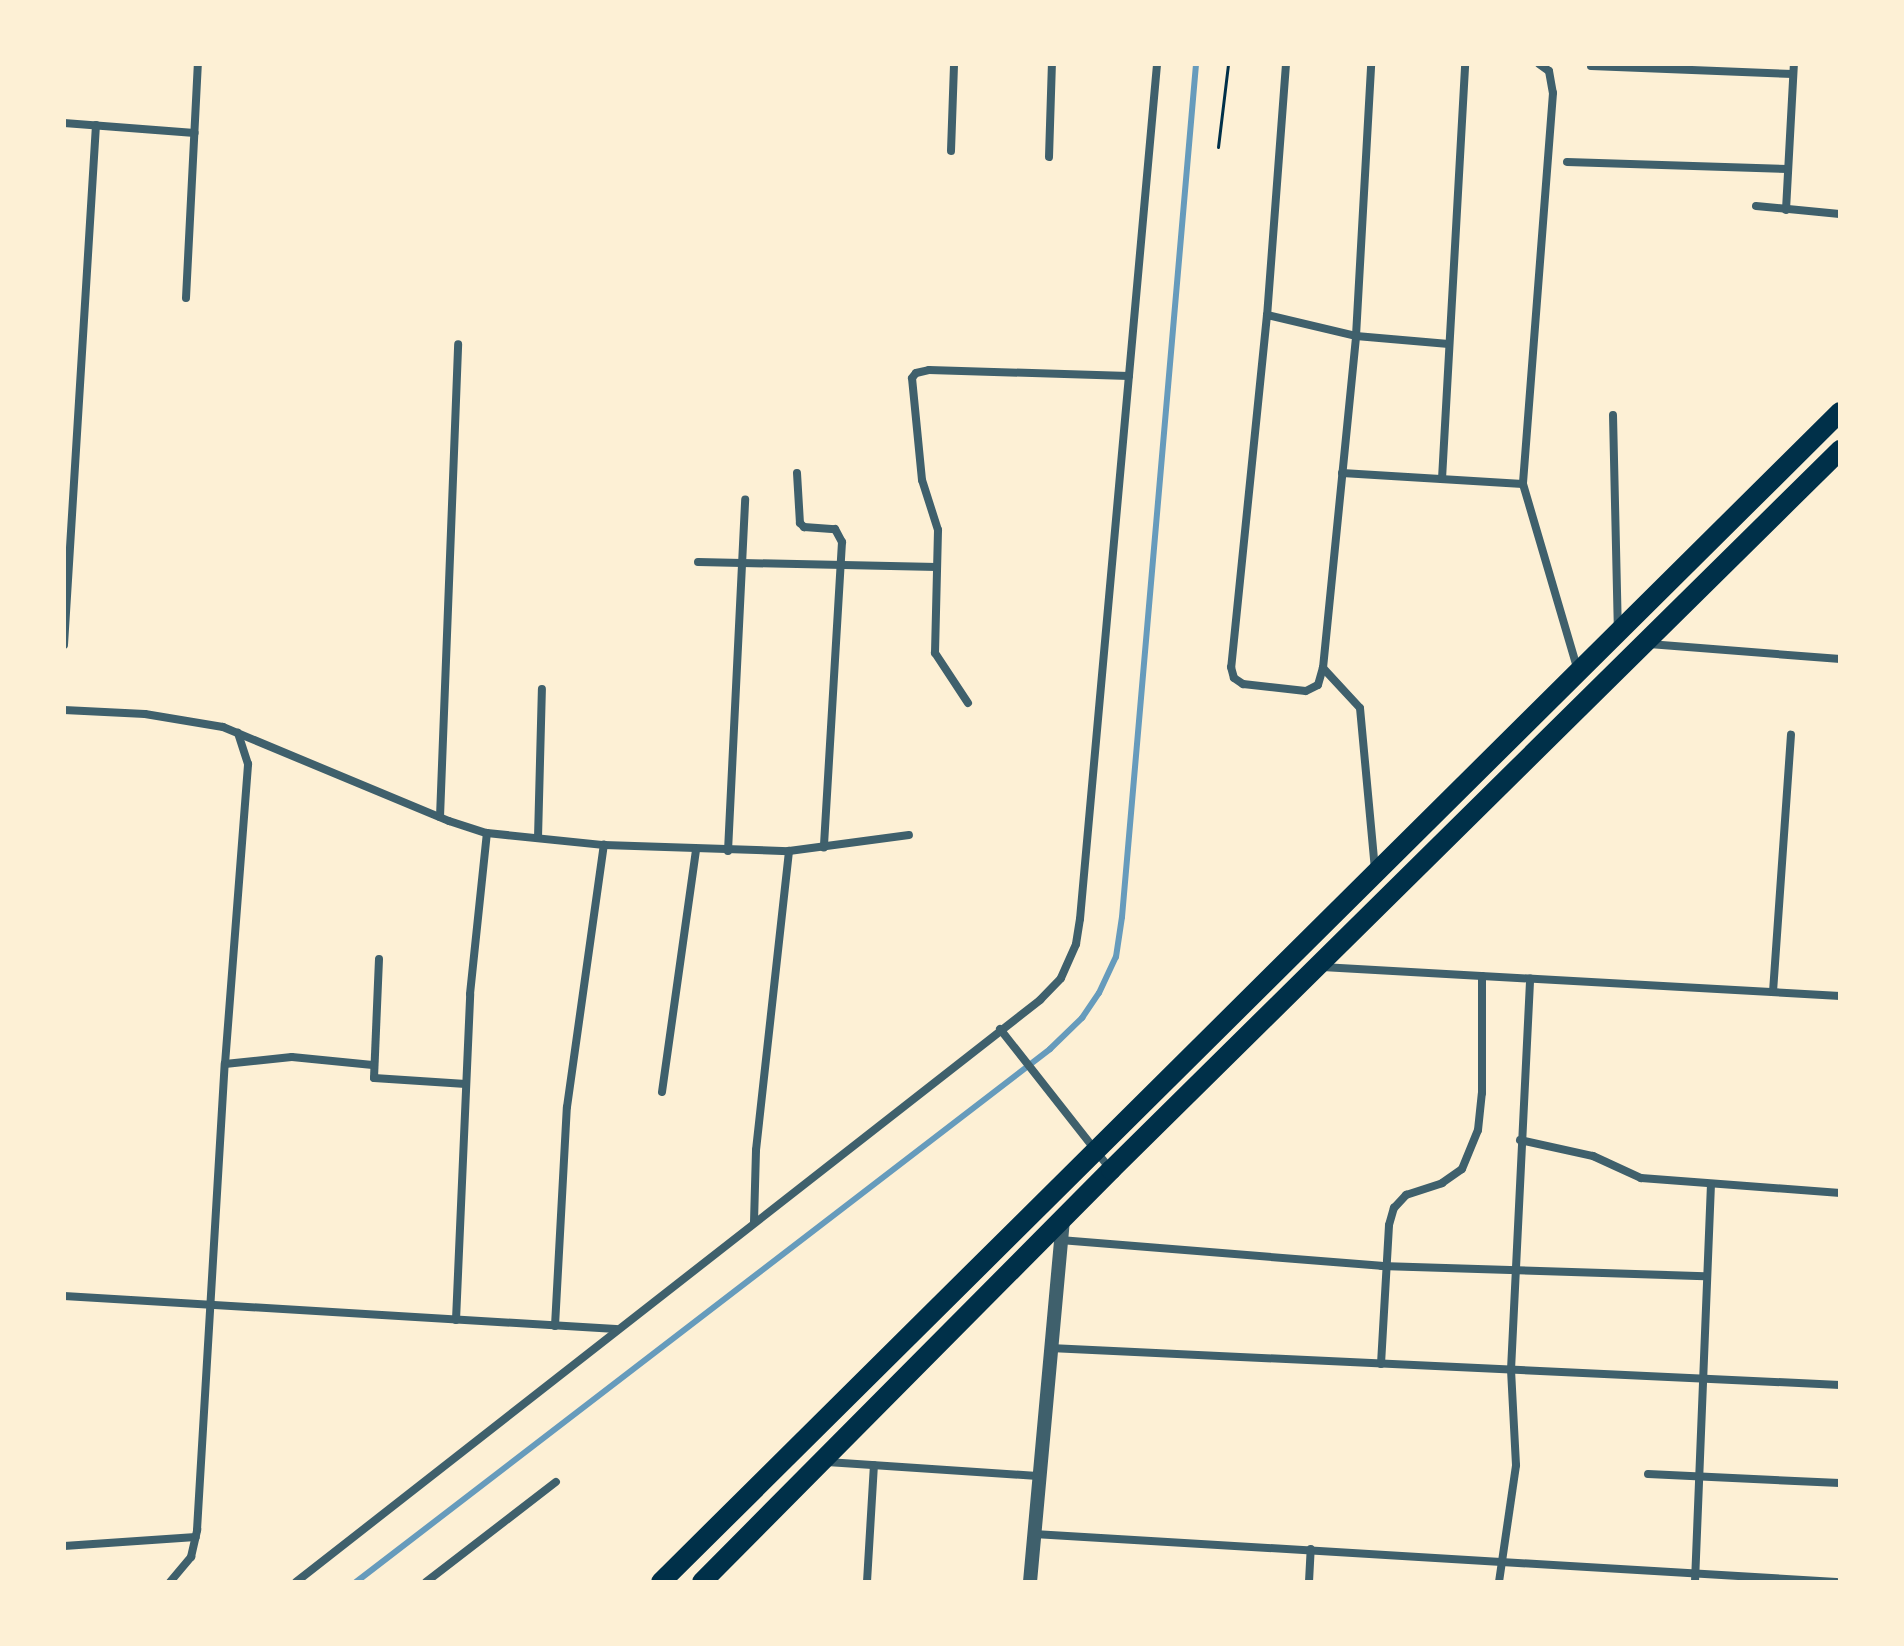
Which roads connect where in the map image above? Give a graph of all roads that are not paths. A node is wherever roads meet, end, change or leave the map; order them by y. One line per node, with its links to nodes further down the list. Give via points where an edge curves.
1 (198, 64): 13 (street)
2 (954, 64): 14 (street)
3 (1052, 64): 15 (street)
4 (1157, 64): 26 (street)
5 (1286, 64): 22 (street)
6 (1371, 64): 23 (street)
7 (1465, 64): 25 (street)
8 (1539, 64): 33 (street, via 1549,71 1553,93)
9 (1591, 66): 10 (street)
10 (1794, 69): 17 (street)
11 (64, 123): 12 (street)
12 (96, 125): 13 (street); 41 (street)
13 (195, 133): 21 (street)
14 (951, 151)
15 (1049, 157)
16 (1567, 162): 17 (street)
17 (1788, 169): 19 (street)
18 (1756, 206): 19 (street)
19 (1786, 210): 20 (street)
20 (1840, 214)
21 (186, 298)
22 (1267, 315): 23 (street); 43 (street, via 1231,667 1243,684 1306,691 1318,685)
23 (1356, 336): 25 (street); 31 (street)
24 (458, 344): 50 (street)
25 (1449, 344): 32 (street)
26 (1129, 376): 38 (street, via 916,373 911,384 922,480 938,530); 66 (street, via 1076,944 1051,990)
27 (1840, 412): 39 (highway)
28 (1613, 415): 39 (street)
29 (1840, 450): 40 (highway)
30 (797, 473): 37 (street, via 800,523 838,531)
31 (1342, 473): 32 (street); 43 (street)
32 (1442, 479): 33 (street)
33 (1523, 484): 44 (street)
34 (745, 499): 36 (street)
35 (698, 562): 36 (street)
36 (742, 564): 37 (street); 57 (street)
37 (841, 564): 38 (street); 55 (street)
38 (937, 567): 46 (street, via 935,653)
39 (1618, 633): 44 (highway)
40 (1642, 643): 42 (street); 61 (highway)
41 (64, 645)
42 (1840, 659)
43 (1323, 668): 59 (street, via 1360,708)
44 (1578, 672): 59 (highway)
45 (542, 689): 53 (street)
46 (968, 703)
47 (64, 710): 48 (street, via 201,721)
48 (238, 733): 50 (street); 67 (street, via 248,764)
49 (1791, 735): 64 (street)
50 (440, 817): 51 (street)
51 (487, 833): 53 (street); 69 (street)
52 (909, 835): 55 (street)
53 (538, 838): 54 (street)
54 (604, 845): 56 (street); 85 (street, via 567,1107)
55 (824, 847): 58 (street)
56 (696, 850): 57 (street); 70 (street)
57 (728, 851): 58 (street)
58 (789, 851): 77 (street, via 756,1150)
59 (1376, 874): 72 (highway)
60 (379, 959): 68 (street)
61 (1319, 967): 62 (street); 73 (highway)
62 (1482, 976): 63 (street); 79 (street, via 1481,1114 1472,1149 1450,1179 1399,1200 1391,1215)
63 (1530, 978): 64 (street); 71 (street)
64 (1773, 992): 65 (street)
65 (1840, 996)
66 (1000, 1029): 72 (street); 77 (street)
67 (225, 1064): 68 (street, via 292,1057); 83 (street)
68 (373, 1065): 69 (street, via 377,1081)
69 (466, 1084): 84 (street)
70 (662, 1092)
71 (1520, 1140): 74 (street, via 1593,1156 1641,1178); 80 (street)
72 (1095, 1149): 73 (street); 108 (highway)
73 (1111, 1170): 76 (highway)
74 (1711, 1184): 75 (street); 81 (street)
75 (1840, 1193)
76 (1063, 1218): 78 (street); 92 (highway)
77 (754, 1222): 86 (street)
78 (1060, 1240): 79 (street); 87 (street)
79 (1387, 1266): 80 (street); 88 (street)
80 (1515, 1272): 81 (street); 89 (street)
81 (1705, 1276): 90 (street)
82 (64, 1296): 83 (street)
83 (213, 1305): 84 (street); 100 (street)
84 (456, 1320): 85 (street)
85 (555, 1326): 86 (street)
86 (617, 1330): 106 (street)
87 (1049, 1348): 88 (street); 96 (street)
88 (1381, 1364): 89 (street)
89 (1511, 1370): 90 (street); 103 (street, via 1516,1465)
90 (1704, 1378): 91 (street); 95 (street)
91 (1840, 1385)
92 (821, 1462): 93 (street); 109 (highway)
93 (874, 1465): 96 (street); 110 (street)
94 (1648, 1474): 95 (street)
95 (1699, 1475): 98 (street); 104 (street)
96 (1038, 1476): 99 (street)
97 (556, 1482): 107 (street)
98 (1840, 1483)
99 (1034, 1534): 102 (street); 111 (street)
100 (196, 1537): 101 (street); 105 (street, via 186,1565)
101 (64, 1546)
102 (1311, 1549): 103 (street); 112 (street)
103 (1499, 1560): 104 (street); 113 (street)
104 (1695, 1578): 114 (street)
105 (170, 1582)
106 (296, 1582)
107 (426, 1582)
108 (661, 1582)
109 (702, 1582)
110 (867, 1582)
111 (1030, 1582)
112 (1309, 1582)
113 (1499, 1582)
114 (1837, 1582)

